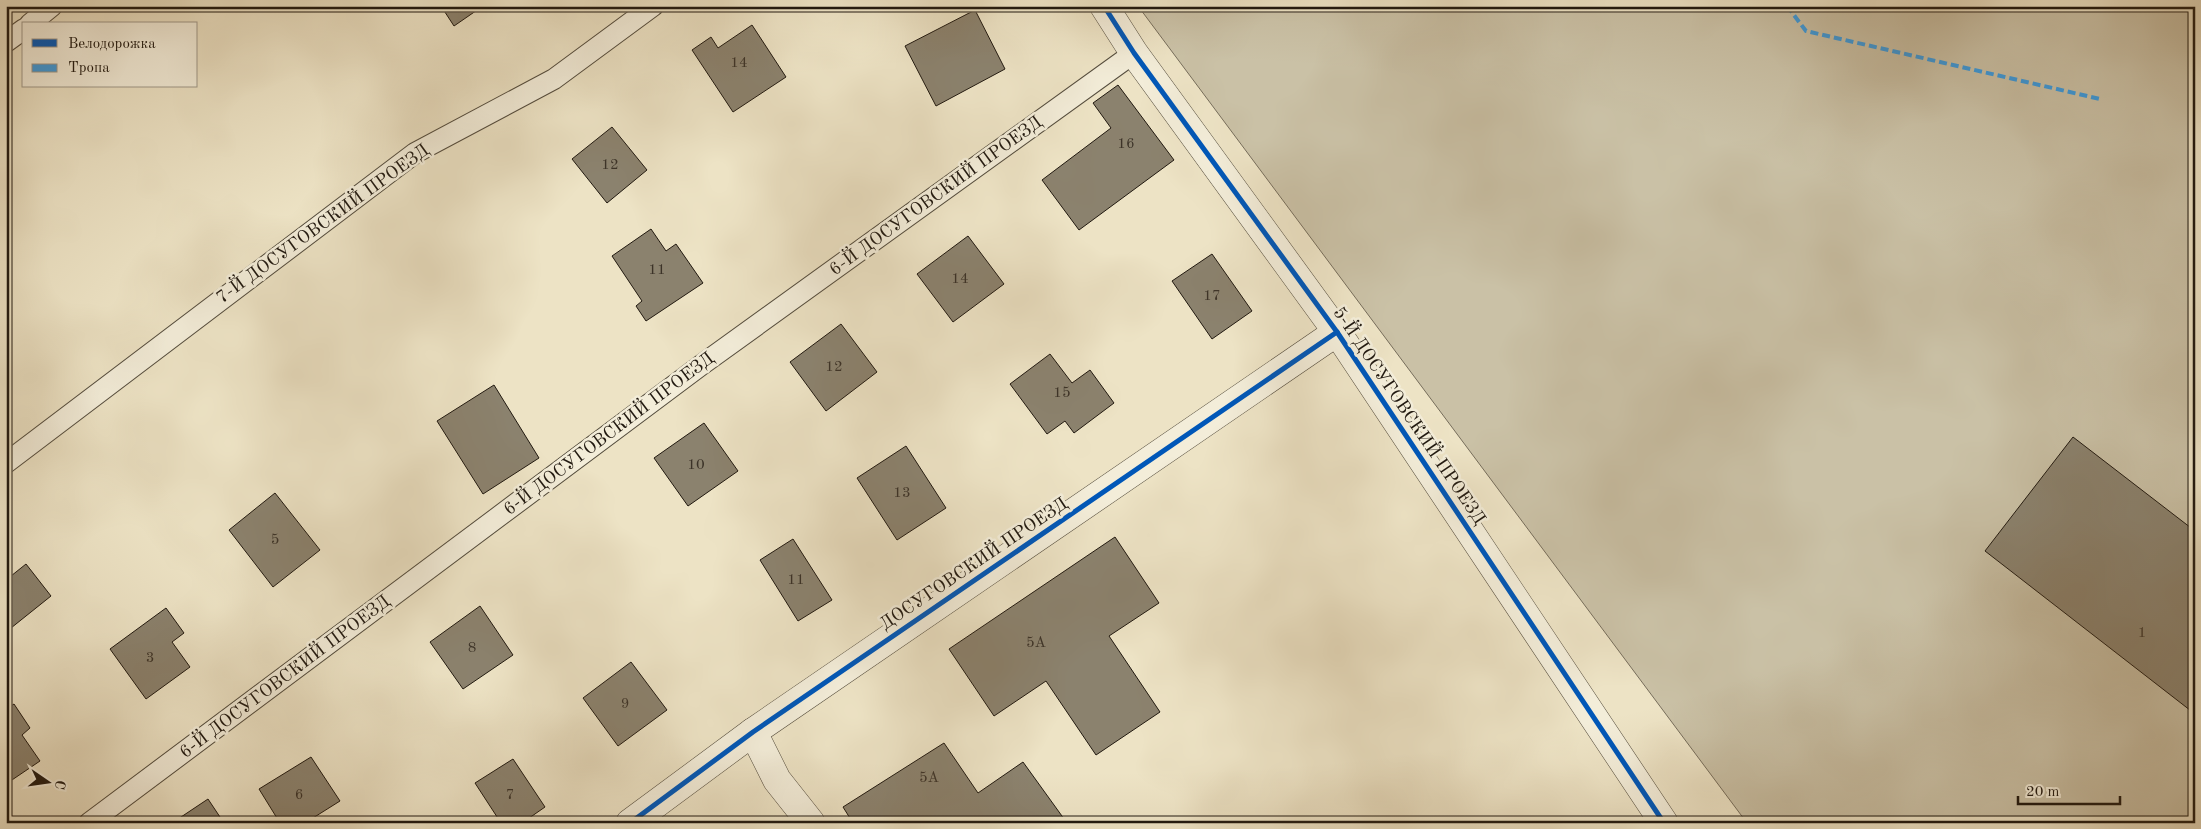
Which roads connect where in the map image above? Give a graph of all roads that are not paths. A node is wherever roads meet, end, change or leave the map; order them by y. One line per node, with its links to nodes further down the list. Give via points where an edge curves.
1 (52, 6): 4 (lane)
2 (653, 6): 9 (lane, 7-Й ДОСУГОВСКИЙ ПРОЕЗД, via 554,79 415,152)
3 (1104, 6): 7 (street, 5-Й ДОСУГОВСКИЙ ПРОЕЗД)
4 (32, 22)
5 (22, 30): 6 (lane)
6 (6, 42)
7 (1134, 53): 8 (street, 5-Й ДОСУГОВСКИЙ ПРОЕЗД); 11 (lane, 6-Й ДОСУГОВСКИЙ ПРОЕЗД, via 692,372)
8 (1337, 332): 10 (street, ДОСУГОВСКИЙ ПРОЕЗД); 14 (street, 5-Й ДОСУГОВСКИЙ ПРОЕЗД)
9 (6, 463)
10 (753, 732): 12 (street, ДОСУГОВСКИЙ ПРОЕЗД); 13 (street, via 777,780)
11 (90, 823)
12 (630, 823)
13 (811, 823)
14 (1664, 823)

